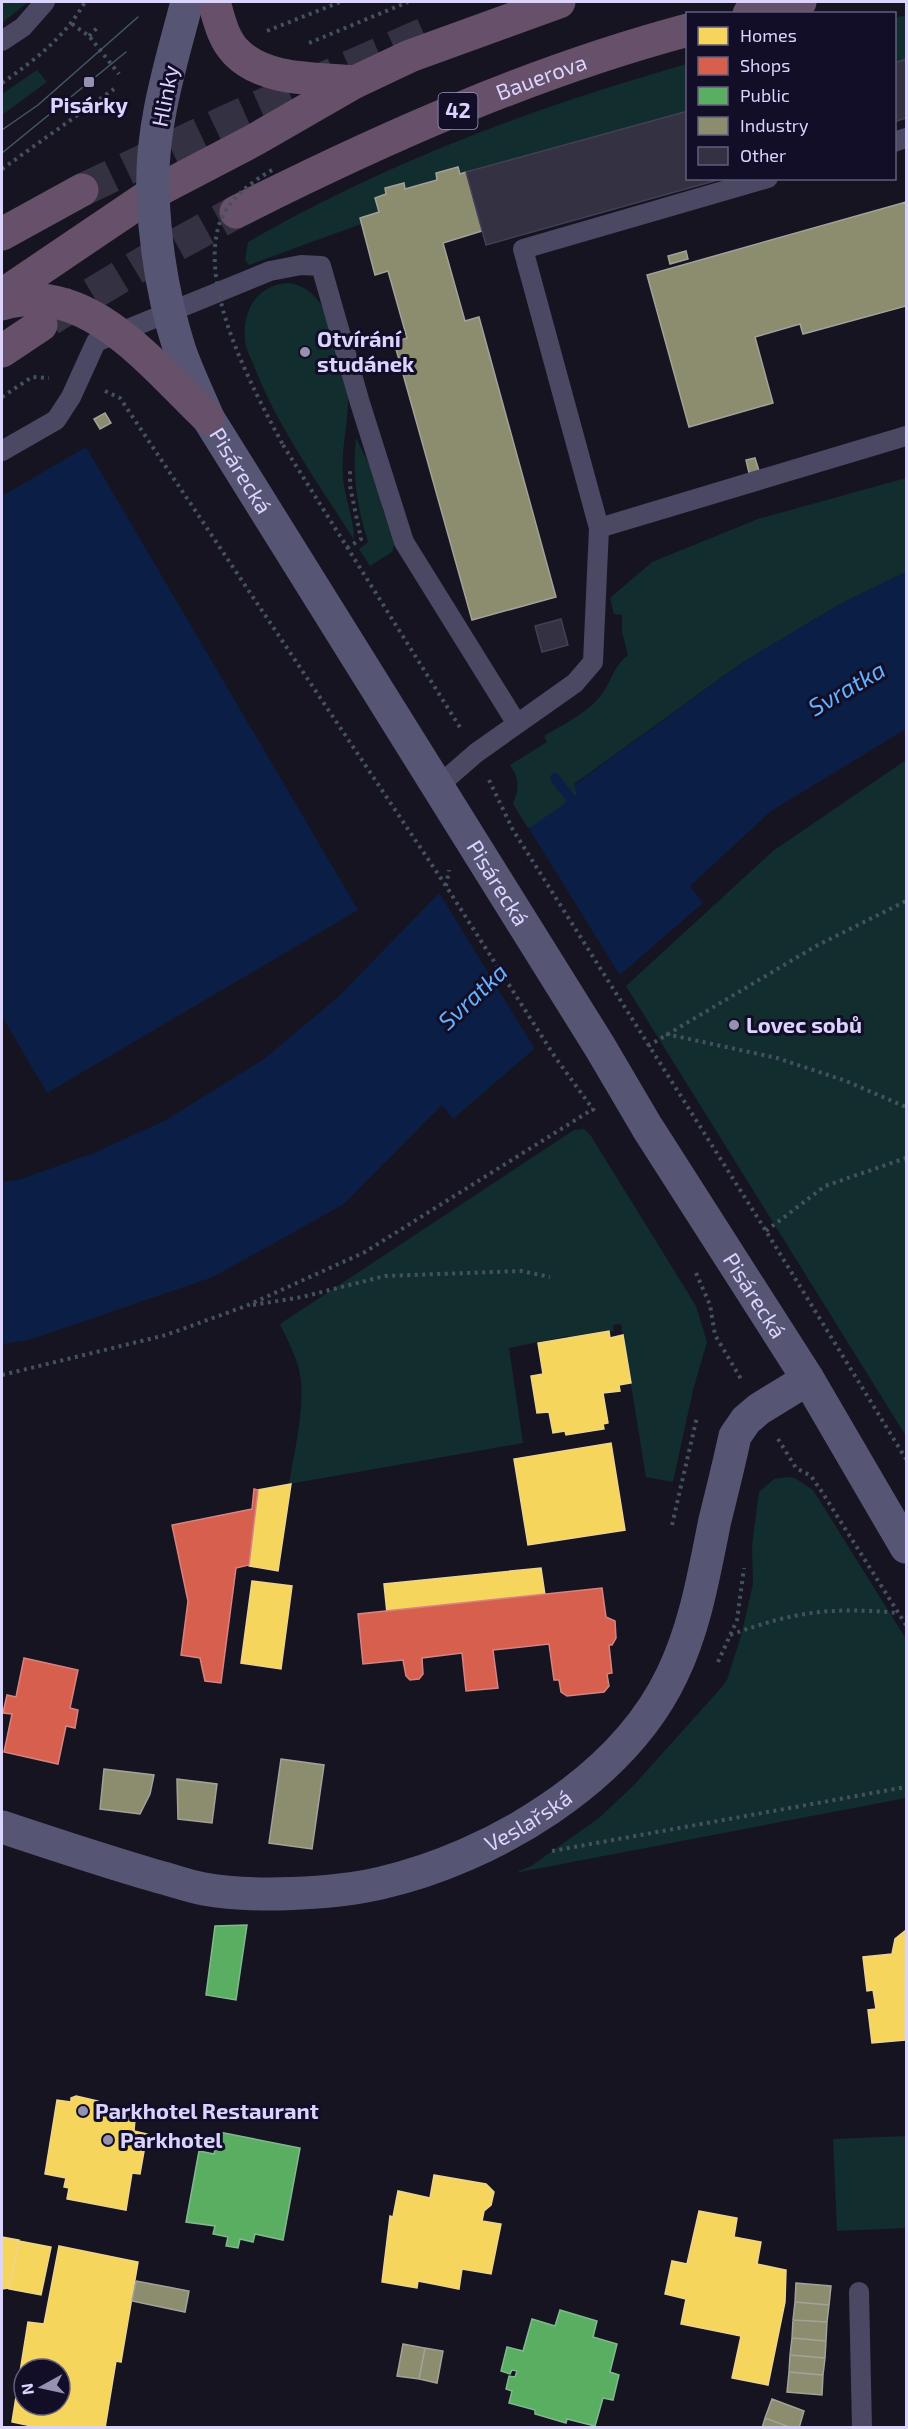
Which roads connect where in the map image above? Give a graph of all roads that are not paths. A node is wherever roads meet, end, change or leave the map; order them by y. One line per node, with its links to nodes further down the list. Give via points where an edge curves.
1 (45, 2): 8 (lane, via 23,27)
2 (187, 2): 12 (street, Hlinky, bridge, via 162,104)
3 (214, 2): 9 (highway, bridge, via 227,40 253,65 284,75)
4 (559, 2): 9 (highway, via 410,56)
5 (800, 2): 6 (highway)
6 (758, 12)
7 (686, 30): 13 (highway, Bauerova / 42, via 604,55 463,108)
8 (2, 41)
9 (356, 82): 12 (highway)
10 (761, 180): 22 (lane, via 523,249)
11 (82, 190): 14 (highway)
12 (153, 193): 15 (highway); 19 (street, Pisárecká, bridge, via 167,303 181,354)
13 (236, 212)
14 (2, 234)
15 (2, 295)
16 (2, 304): 19 (highway, bridge, via 35,300 89,315 123,336)
17 (41, 325): 18 (highway)
18 (2, 351)
19 (208, 418): 24 (street, Pisárecká)
20 (906, 436): 22 (lane)
21 (2, 451): 23 (lane, via 56,420 96,342 270,271 321,266 404,542)
22 (599, 528): 23 (lane, via 593,663 575,683)
23 (517, 724): 24 (lane)
24 (436, 787): 25 (street, Pisárecká)
25 (808, 1379): 26 (street, Pisárecká); 27 (street, Veslařská, via 759,1409 735,1436 692,1627 672,1677 648,1716 607,1763 557,1805 490,1843 380,1884 257,1893 204,1889)
26 (906, 1547)
27 (2, 1827)
28 (859, 2292): 29 (lane)
29 (862, 2427)

